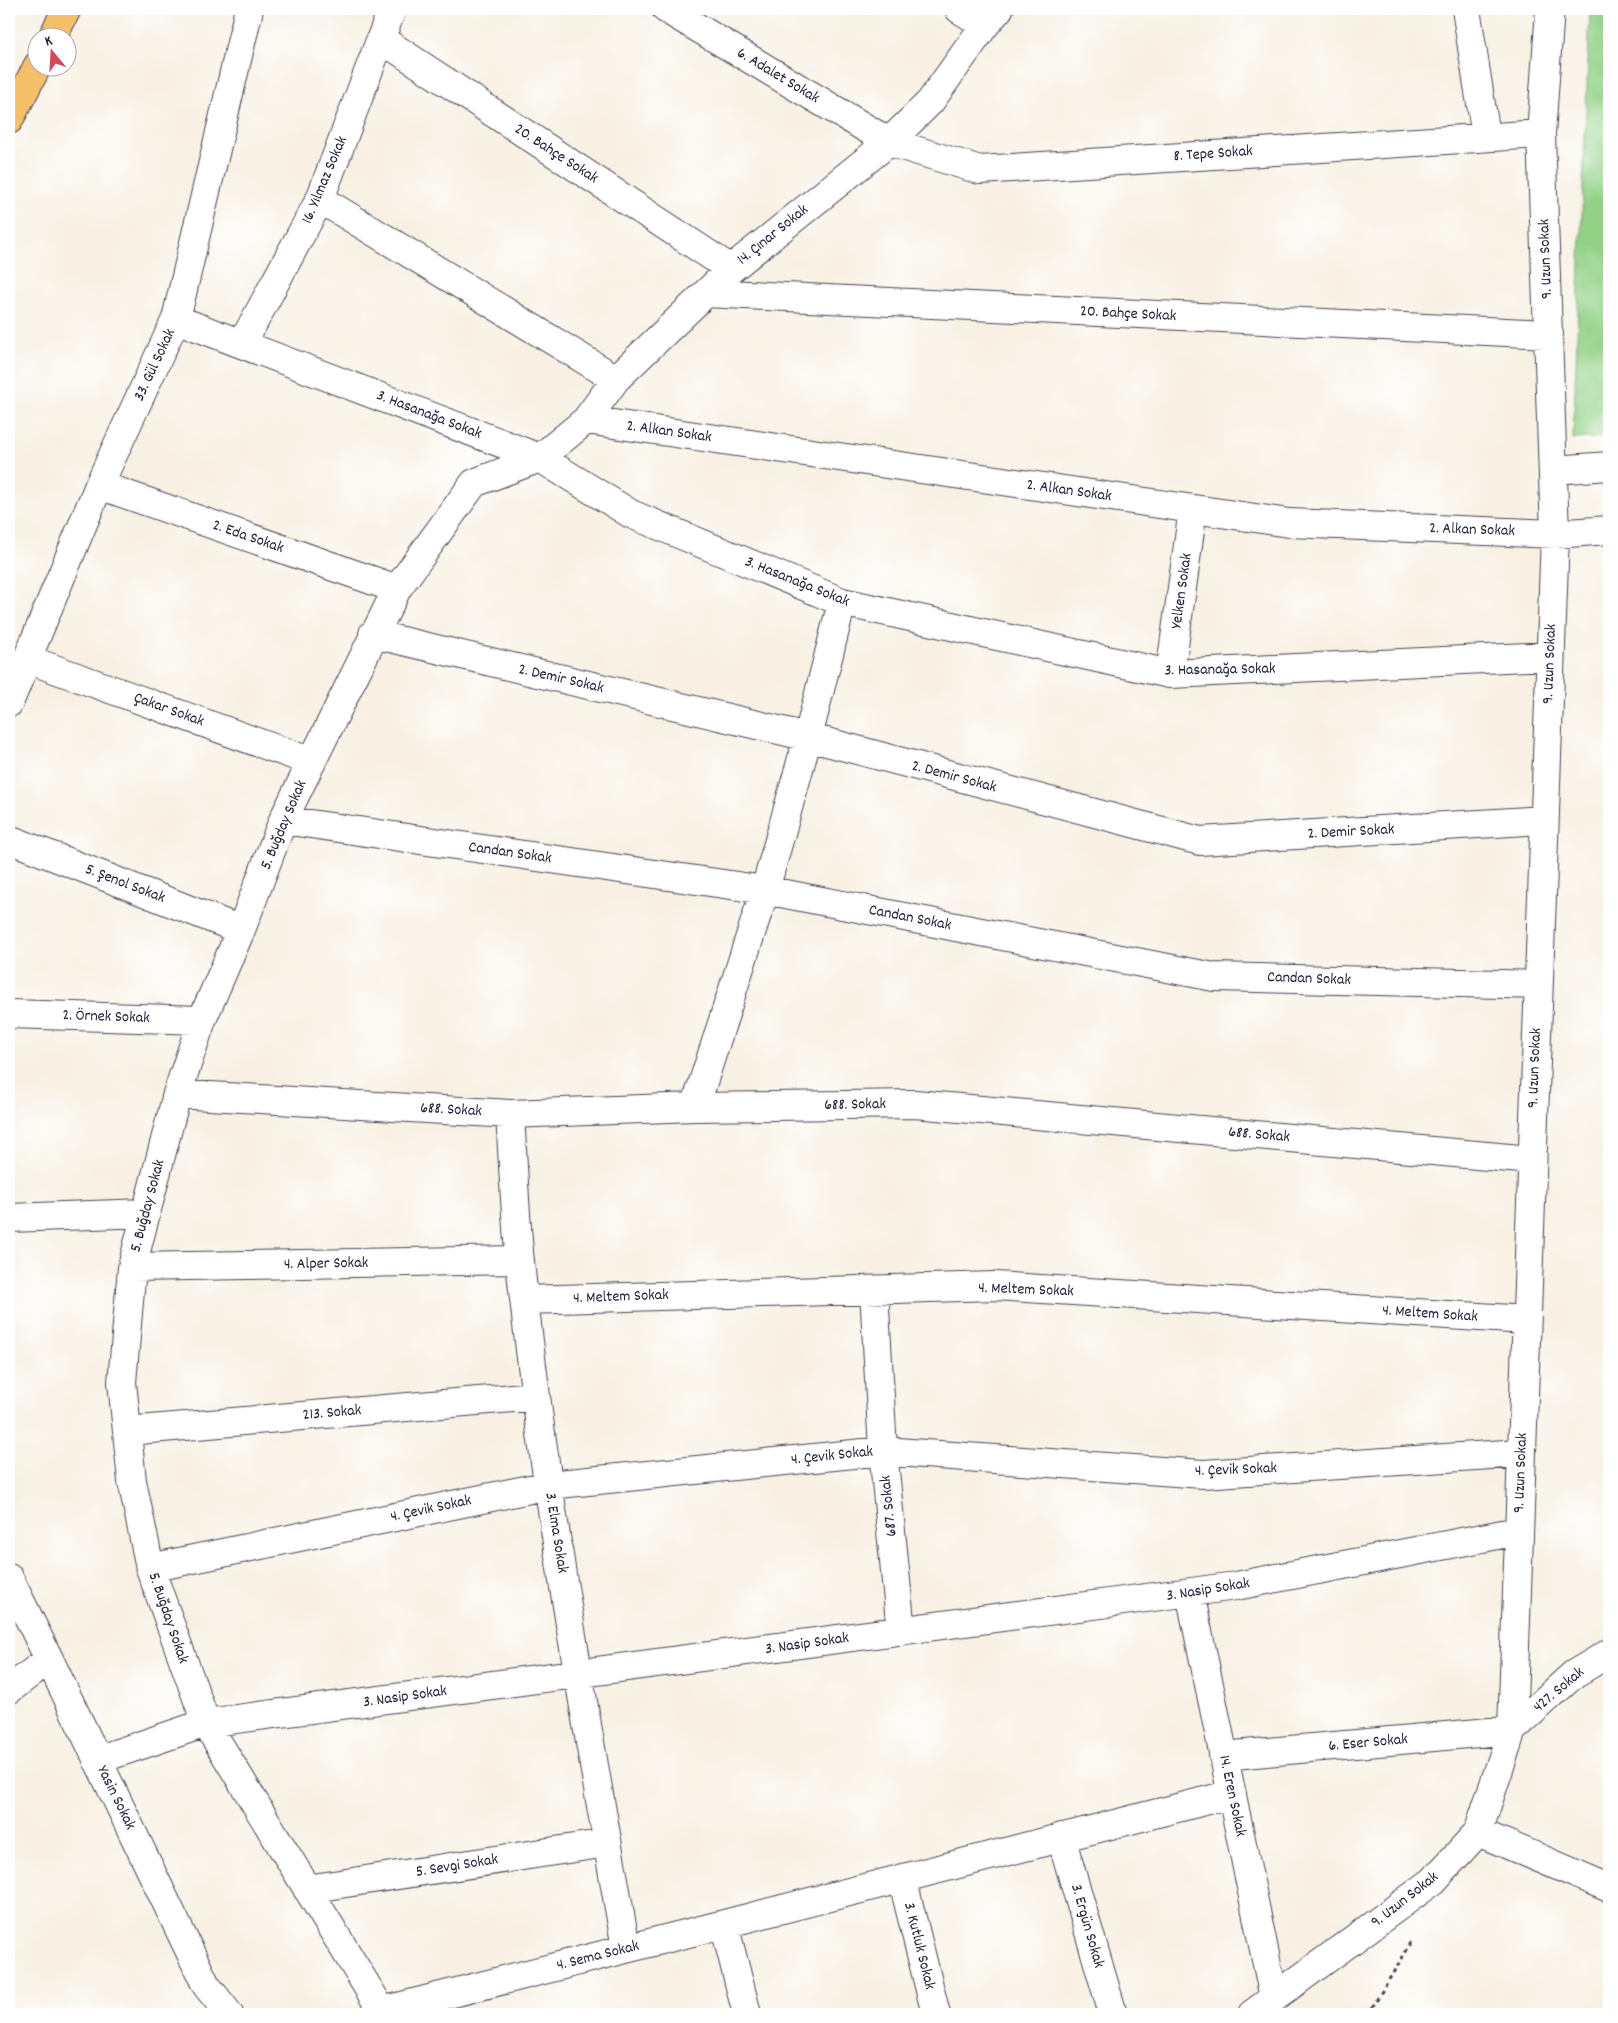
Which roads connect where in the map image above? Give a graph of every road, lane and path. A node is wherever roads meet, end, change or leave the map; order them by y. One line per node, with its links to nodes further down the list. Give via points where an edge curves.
1 (67, 9): 9 (main road)
2 (249, 9): 19 (street, 33. Gül Sokak)
3 (392, 9): 10 (street, 16. Yılmaz Sokak)
4 (666, 9): 15 (street, 6. Adalet Sokak)
5 (960, 9): 8 (street)
6 (1466, 9): 14 (street)
7 (1550, 9): 13 (street, 9. Uzun Sokak)
8 (992, 17): 15 (street, 14. Çınar Sokak, via 930,102)
9 (57, 28)
10 (381, 38): 16 (street, 16. Yılmaz Sokak); 17 (street, 20. Bahçe Sokak)
11 (31, 78): 12 (main road)
12 (9, 120)
13 (1541, 134): 14 (street, 8. Tepe Sokak); 20 (street, 9. Uzun Sokak)
14 (1486, 136): 15 (street, 8. Tepe Sokak, via 980,170)
15 (889, 142): 17 (street, 14. Çınar Sokak)
16 (320, 199): 21 (street, 16. Yılmaz Sokak); 22 (street)
17 (731, 269): 18 (street, 14. Çınar Sokak)
18 (706, 293): 20 (street, 20. Bahçe Sokak); 22 (street, 14. Çınar Sokak)
19 (176, 319): 21 (street, 3. Hasanağa Sokak); 27 (street, 33. Gül Sokak)
20 (1549, 334): 26 (street, 9. Uzun Sokak)
21 (242, 344): 24 (street, 3. Hasanağa Sokak)
22 (616, 379): 23 (street, 14. Çınar Sokak)
23 (586, 420): 24 (street, 14. Çınar Sokak); 28 (street, 2. Alkan Sokak)
24 (540, 458): 31 (street, 5. Buğday Sokak, via 474,483); 32 (street, 3. Hasanağa Sokak, via 631,514)
25 (1609, 466): 26 (street)
26 (1554, 470): 30 (street, 9. Uzun Sokak)
27 (99, 485): 31 (street, 2. Eda Sokak); 35 (street, 33. Gül Sokak)
28 (1193, 509): 30 (street, 2. Alkan Sokak, via 1289,523); 36 (street, Yelken Sokak)
29 (1609, 530): 30 (street, 2. Alkan Sokak)
30 (1555, 534): 34 (street, 9. Uzun Sokak)
31 (397, 589): 33 (street, 5. Buğday Sokak)
32 (842, 602): 36 (street, 3. Hasanağa Sokak); 38 (street)
33 (374, 634): 38 (street, 2. Demir Sokak); 39 (street, 5. Buğday Sokak)
34 (1550, 656): 36 (street, 3. Hasanağa Sokak); 41 (street, 9. Uzun Sokak)
35 (27, 658): 37 (street, 33. Gül Sokak); 39 (street, Çakar Sokak)
36 (1170, 674)
37 (9, 703)
38 (808, 737): 41 (street, 2. Demir Sokak, via 1200,841); 43 (street)
39 (312, 762): 40 (street, 5. Buğday Sokak)
40 (283, 820): 43 (street, Candan Sokak); 44 (street, 5. Buğday Sokak)
41 (1544, 820): 45 (street, 9. Uzun Sokak)
42 (9, 838): 44 (street, 5. Şenol Sokak)
43 (766, 890): 45 (street, Candan Sokak, via 1214,977); 49 (street)
44 (242, 930): 47 (street, 5. Buğday Sokak)
45 (1538, 985): 51 (street, 9. Uzun Sokak)
46 (9, 1014): 47 (street, 2. Örnek Sokak)
47 (202, 1020): 48 (street, 5. Buğday Sokak)
48 (177, 1094): 50 (street, 688. Sokak); 52 (street, 5. Buğday Sokak)
49 (695, 1107): 50 (street, 688. Sokak); 51 (street, 688. Sokak, via 914,1104)
50 (510, 1114): 54 (street, 3. Elma Sokak)
51 (1532, 1160): 58 (street, 9. Uzun Sokak)
52 (146, 1213): 53 (street); 55 (street, 5. Buğday Sokak)
53 (9, 1218)
54 (520, 1260): 55 (street, 4. Alper Sokak); 57 (street, 3. Elma Sokak)
55 (132, 1267): 60 (street, 5. Buğday Sokak, via 122,1382)
56 (874, 1290): 57 (street, 4. Meltem Sokak); 58 (street, 4. Meltem Sokak, via 995,1286); 61 (street, 687. Sokak)
57 (525, 1300): 59 (street, 3. Elma Sokak)
58 (1526, 1320): 62 (street, 9. Uzun Sokak)
59 (536, 1396): 60 (street, 213. Sokak); 63 (street, 3. Elma Sokak)
60 (127, 1430): 65 (street, 5. Buğday Sokak, via 132,1481)
61 (883, 1451): 62 (street, 4. Çevik Sokak, via 1203,1474); 63 (street, 4. Çevik Sokak); 68 (street, 687. Sokak)
62 (1521, 1453): 64 (street, 9. Uzun Sokak)
63 (549, 1484): 65 (street, 4. Çevik Sokak); 71 (street, 3. Elma Sokak)
64 (1518, 1531): 67 (street, 3. Nasip Sokak); 74 (street, 9. Uzun Sokak)
65 (150, 1568): 73 (street, 5. Buğday Sokak)
66 (9, 1578): 70 (street, Yasin Sokak)
67 (1190, 1593): 68 (street, 3. Nasip Sokak); 75 (street, 14. Eren Sokak)
68 (901, 1631): 71 (street, 3. Nasip Sokak)
69 (1609, 1653): 74 (street, 427. Sokak, via 1574,1674)
70 (49, 1659): 72 (street); 76 (street, Yasin Sokak)
71 (578, 1674): 73 (street, 3. Nasip Sokak); 80 (street, 3. Elma Sokak)
72 (9, 1690)
73 (206, 1723): 76 (street, 3. Nasip Sokak); 83 (street, 5. Buğday Sokak)
74 (1512, 1730): 75 (street, 6. Eser Sokak); 78 (street, 9. Uzun Sokak)
75 (1223, 1756): 77 (street, 14. Eren Sokak)
76 (97, 1760): 89 (street, Yasin Sokak, via 206,1985)
77 (1232, 1794): 79 (street, 4. Sema Sokak); 87 (street, 14. Eren Sokak)
78 (1478, 1832): 82 (street); 84 (street, 9. Uzun Sokak, via 1433,1881)
79 (1061, 1837): 81 (street, 4. Sema Sokak); 92 (street, 3. Ergün Sokak)
80 (607, 1843): 83 (street, 5. Sevgi Sokak); 86 (street, 3. Elma Sokak)
81 (902, 1878): 85 (street, 4. Sema Sokak); 91 (street, 3. Kutluk Sokak)
82 (1609, 1888)
83 (307, 1889): 88 (street, 5. Buğday Sokak)
84 (1404, 1902): 87 (street, 9. Uzun Sokak); 94 (path, via 1410,1922 1410,1944)
85 (724, 1924): 86 (street, 4. Sema Sokak); 90 (street)
86 (626, 1948): 88 (street, 4. Sema Sokak)
87 (1274, 1998): 93 (street, 9. Uzun Sokak)
88 (383, 2013)
89 (229, 2014)
90 (747, 2014)
91 (936, 2014)
92 (1113, 2014)
93 (1252, 2014)
94 (1368, 2014)

